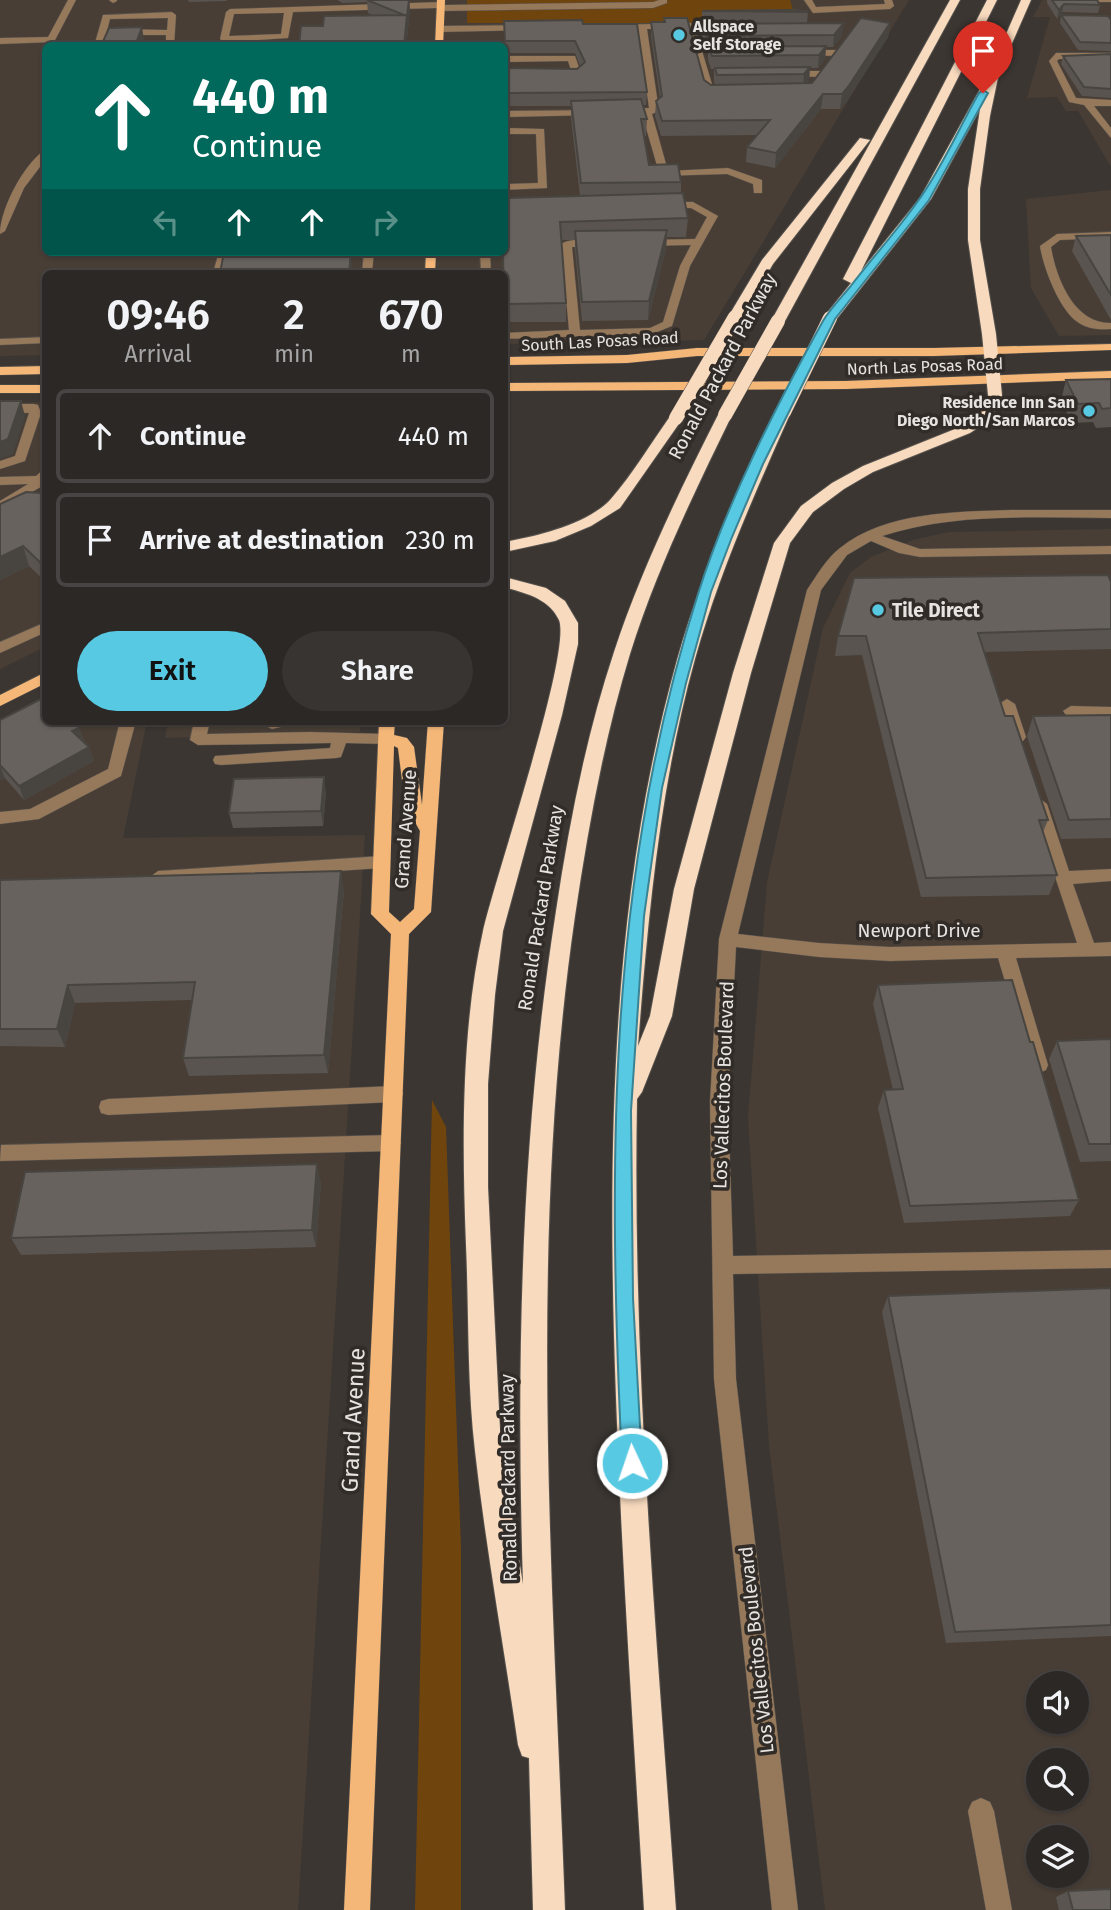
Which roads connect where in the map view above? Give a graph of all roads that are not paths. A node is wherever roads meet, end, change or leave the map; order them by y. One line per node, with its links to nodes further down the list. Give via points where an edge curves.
1 (72, 0): 21 (street, via 51,40)
2 (663, 0): 11 (street, via 653,5)
3 (808, 0): 4 (street, via 813,10 890,6)
4 (888, 0)
5 (955, 0): 30 (highway, Ronald Packard Parkway)
6 (992, 0): 56 (highway)
7 (1026, 0): 31 (highway)
8 (1070, 0): 9 (street)
9 (1111, 0)
10 (441, 4): 11 (street); 12 (street); 16 (main road)
11 (498, 4)
12 (289, 10): 12 (street, via 285,36 224,39 230,12)
13 (600, 27): 14 (street)
14 (642, 27): 17 (street, via 691,26); 41 (street, via 654,111)
15 (532, 28): 16 (street, via 490,33)
16 (440, 29): 24 (main road)
17 (693, 31): 18 (street); 26 (street)
18 (733, 31)
19 (102, 32): 20 (street); 20 (street, via 106,17 172,15); 22 (street)
20 (171, 33): 23 (street)
21 (0, 41)
22 (99, 42)
23 (170, 42)
24 (439, 42)
25 (795, 53): 33 (street, via 839,49)
26 (699, 54): 27 (street); 34 (street)
27 (713, 54)
28 (1111, 56): 39 (street, via 1056,56 1053,61 1072,100)
29 (508, 59): 36 (street, via 572,58 577,76)
30 (922, 59): 81 (highway, bridge, via 837,176 766,263 676,418 614,505 549,538); 121 (highway, Ronald Packard Parkway, bridge, via 676,512 612,688 587,794 564,915 546,1062 536,1237 533,1435)
31 (994, 73): 56 (highway, via 925,200); 63 (highway, via 974,189 974,240)
32 (770, 74): 33 (street)
33 (822, 74): 37 (street)
34 (705, 75): 35 (street); 38 (street, via 710,94)
35 (718, 75)
36 (552, 76)
37 (814, 83)
38 (738, 93)
39 (1087, 103): 40 (street); 44 (street)
40 (1111, 103)
41 (646, 111): 42 (street); 46 (street)
42 (508, 114)
43 (508, 131): 47 (street, via 541,131 543,186)
44 (1110, 131)
45 (42, 157): 51 (street, via 19,188)
46 (664, 174): 48 (street); 49 (street, via 728,171 758,182)
47 (508, 187)
48 (668, 188)
49 (758, 191)
50 (653, 205): 53 (street, via 693,205 713,216)
51 (0, 231)
52 (1111, 235): 57 (street, via 1057,237 1045,246 1077,317 1098,327)
53 (698, 242): 54 (street); 58 (street, via 685,266 668,324 652,331)
54 (632, 243)
55 (606, 244): 58 (street, via 566,244)
56 (830, 318): 115 (highway, bridge, via 757,464 705,592 654,788 636,916)
57 (1111, 326)
58 (575, 334): 59 (street)
59 (508, 336)
60 (42, 340): 61 (street)
61 (0, 342)
62 (1111, 347): 63 (main road, North Las Posas Road)
63 (989, 351): 64 (main road, North Las Posas Road); 69 (highway)
64 (697, 352): 65 (main road, South Las Posas Road, via 626,359)
65 (508, 361)
66 (42, 370): 67 (main road)
67 (0, 371)
68 (1111, 375): 69 (main road, North Las Posas Road)
69 (991, 379): 70 (main road, North Las Posas Road); 115 (highway, via 995,395 982,419 838,486 807,509 782,543 684,889 661,1016)
70 (508, 387)
71 (0, 389): 72 (main road)
72 (42, 389)
73 (0, 408): 74 (street, via 27,407 35,412 21,458)
74 (0, 465)
75 (42, 477): 77 (street)
76 (42, 479): 78 (street)
77 (0, 481)
78 (0, 506)
79 (1111, 514): 80 (street, Los Vallecitos Boulevard, via 944,518)
80 (872, 536): 82 (street, via 920,553); 108 (street, Los Vallecitos Boulevard, via 848,548 814,590)
81 (508, 546)
82 (1111, 550)
83 (508, 583): 121 (highway, via 540,592 559,605 569,622 569,644 553,715 493,931 477,1084 476,1187 488,1449)
84 (42, 628): 85 (street)
85 (0, 648)
86 (42, 679): 87 (main road)
87 (0, 701)
88 (1007, 704): 98 (street)
89 (1071, 711): 90 (street)
90 (1111, 712)
91 (127, 725): 101 (street, via 116,772 33,815)
92 (201, 725): 95 (street, via 198,740)
93 (387, 725): 97 (main road, Grand Avenue)
94 (436, 725): 102 (main road, Grand Avenue)
95 (311, 729): 96 (street)
96 (340, 738): 97 (street); 99 (street, via 336,753)
97 (386, 739): 102 (main road, via 407,747 413,804); 103 (main road, Grand Avenue)
98 (1023, 754)
99 (221, 760)
100 (1035, 791): 106 (street)
101 (0, 818)
102 (428, 832): 107 (main road, Grand Avenue, via 422,912)
103 (382, 862): 105 (street); 107 (main road, Grand Avenue, via 380,914)
104 (1111, 875): 106 (street)
105 (156, 877)
106 (1063, 878): 109 (street)
107 (400, 932): 113 (main road, Grand Avenue)
108 (728, 939): 111 (street, Newport Drive, via 891,954); 119 (street, Los Vallecitos Boulevard, via 719,1102)
109 (1087, 948): 110 (street, Newport Drive); 111 (street, Newport Drive)
110 (1111, 948)
111 (1005, 951): 112 (street)
112 (1042, 1077)
113 (394, 1094): 114 (street); 116 (main road, Grand Avenue)
114 (108, 1107)
115 (623, 1111): 124 (highway, via 624,1298)
116 (391, 1143): 117 (street); 122 (main road, Grand Avenue)
117 (1, 1153)
118 (1111, 1259): 119 (street)
119 (722, 1265): 125 (street, Los Vallecitos Boulevard, via 725,1379)
120 (981, 1811): 126 (street)
121 (548, 1843): 123 (highway, Ronald Packard Parkway)
122 (357, 1910)
123 (549, 1910)
124 (660, 1910)
125 (785, 1910)
126 (999, 1910)

